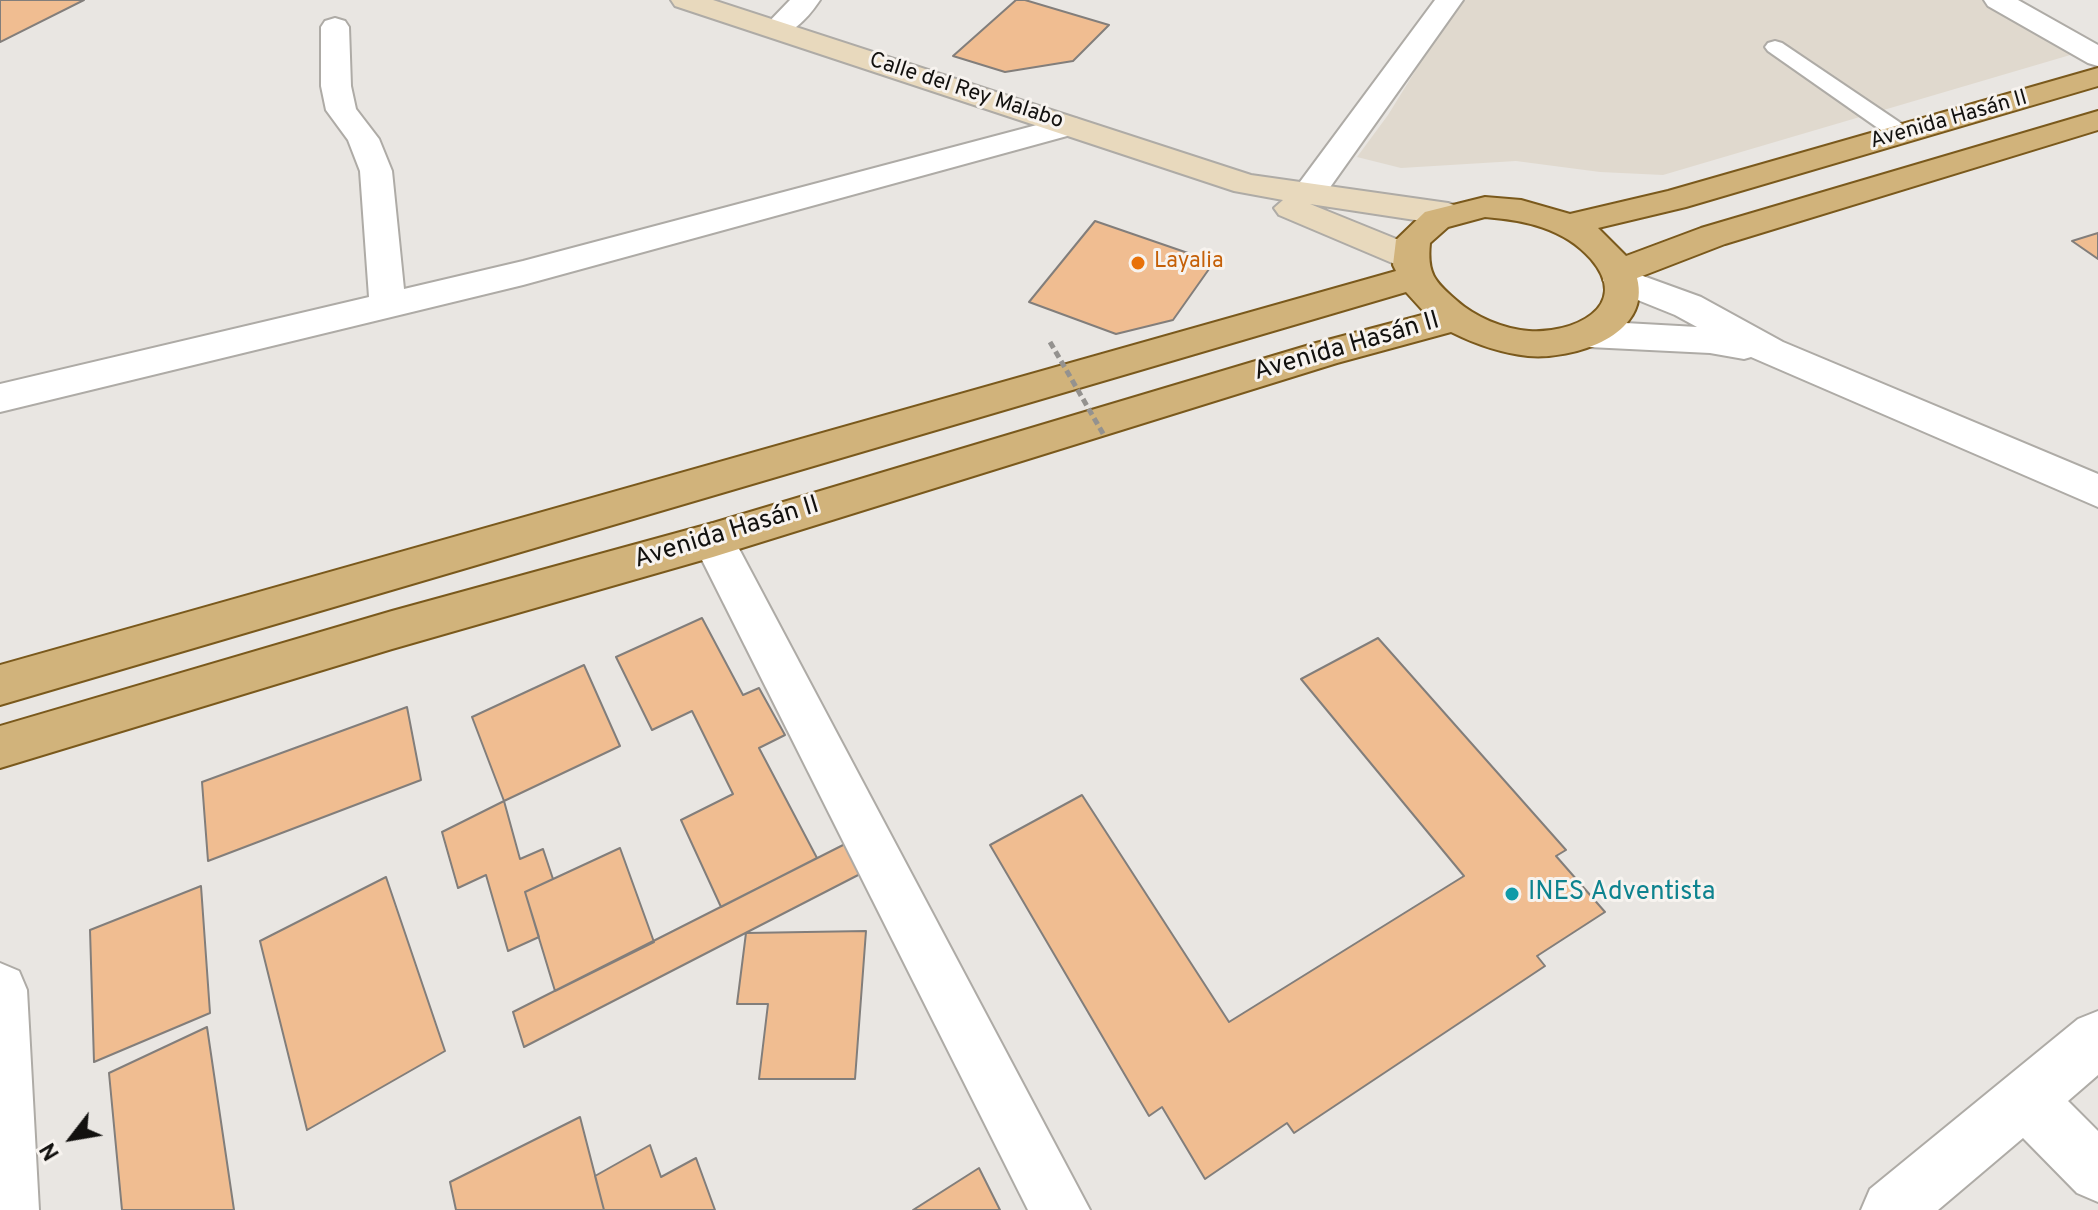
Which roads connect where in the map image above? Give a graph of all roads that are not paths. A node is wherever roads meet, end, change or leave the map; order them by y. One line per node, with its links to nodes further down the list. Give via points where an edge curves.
1 (685, 0): 6 (main road, Calle del Rey Malabo)
2 (806, 0): 6 (street)
3 (1449, 0): 14 (street)
4 (1998, 0): 8 (street)
5 (335, 27): 19 (street, via 341,110 363,139 376,171)
6 (777, 28): 11 (main road, Calle del Rey Malabo)
7 (1775, 47): 12 (lane)
8 (2098, 57)
9 (2098, 77): 12 (main road, Avenida Hasán II)
10 (2098, 120): 18 (main road, Avenida Hasán II, via 1713,236)
11 (1067, 126): 13 (main road, Calle del Rey Malabo); 19 (street, via 523,273)
12 (1903, 135): 16 (main road, Avenida Hasán II)
13 (1246, 184): 14 (main road, Calle del Rey Malabo); 17 (main road, Calle del Rey Malabo)
14 (1309, 193): 15 (main road, Calle del Rey Malabo)
15 (1448, 214): 16 (main road, via 1506,207); 17 (main road, via 1414,239)
16 (1567, 225): 18 (main road, via 1607,254)
17 (1411, 267): 20 (main road, via 1428,299); 26 (main road, Avenida Hasán II)
18 (1619, 276): 21 (main road, via 1616,311); 22 (street)
19 (388, 304): 23 (street)
20 (1452, 319): 21 (main road, via 1507,340 1565,341); 25 (main road, Avenida Hasán II)
21 (1589, 334): 22 (street, via 1710,340)
22 (1770, 351): 24 (street)
23 (0, 398)
24 (2098, 491)
25 (713, 540): 27 (main road, Avenida Hasán II); 33 (street)
26 (0, 685)
27 (0, 747)
28 (0, 990): 32 (street)
29 (2098, 1039): 30 (street)
30 (2026, 1100): 31 (street); 34 (street)
31 (2098, 1172)
32 (9, 1210)
33 (1060, 1210)
34 (1891, 1210)

